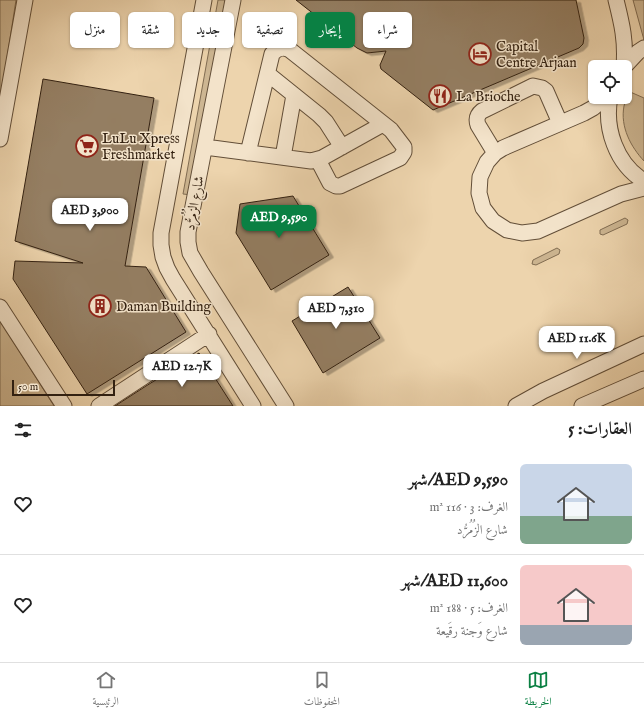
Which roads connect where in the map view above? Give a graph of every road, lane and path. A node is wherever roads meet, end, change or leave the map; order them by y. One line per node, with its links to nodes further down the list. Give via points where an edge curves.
1 (25, 0): 14 (street)
2 (204, 0): 24 (street, شارع الزُمُرُّد, via 167,196 161,245 167,268)
3 (233, 0): 15 (street, شارع الزُمُرُّد)
4 (616, 0): 6 (street, via 624,34)
5 (644, 48): 7 (street)
6 (625, 60)
7 (631, 60)
8 (268, 74): 9 (street); 13 (street, via 272,54 282,47 286,48); 17 (street)
9 (294, 94): 16 (street, via 326,122); 19 (street)
10 (598, 104): 12 (street)
11 (609, 104): 21 (street, via 608,121 611,138 627,167)
12 (560, 123): 18 (street); 18 (street, via 546,91 533,86 482,111 477,116 476,121)
13 (383, 124): 16 (street); 20 (street, via 402,143 404,152 400,158 340,186 328,181)
14 (0, 139)
15 (205, 147): 17 (street); 30 (street, شارع الزُمُرُّد, via 188,232 190,253)
16 (342, 147): 20 (street)
17 (248, 153): 19 (street)
18 (495, 153): 22 (street, via 487,162 480,177 479,193 483,208 493,221 507,230 522,233 538,230 621,194)
19 (283, 157): 20 (street)
20 (318, 160)
21 (644, 181)
22 (644, 188)
23 (0, 306): 27 (street)
24 (209, 334): 28 (street); 29 (street, شارع الزُمُرُّد)
25 (644, 344): 31 (street, via 543,390)
26 (644, 379): 32 (street)
27 (64, 406)
28 (99, 406)
29 (253, 406)
30 (286, 406)
31 (516, 406)
32 (582, 406)

